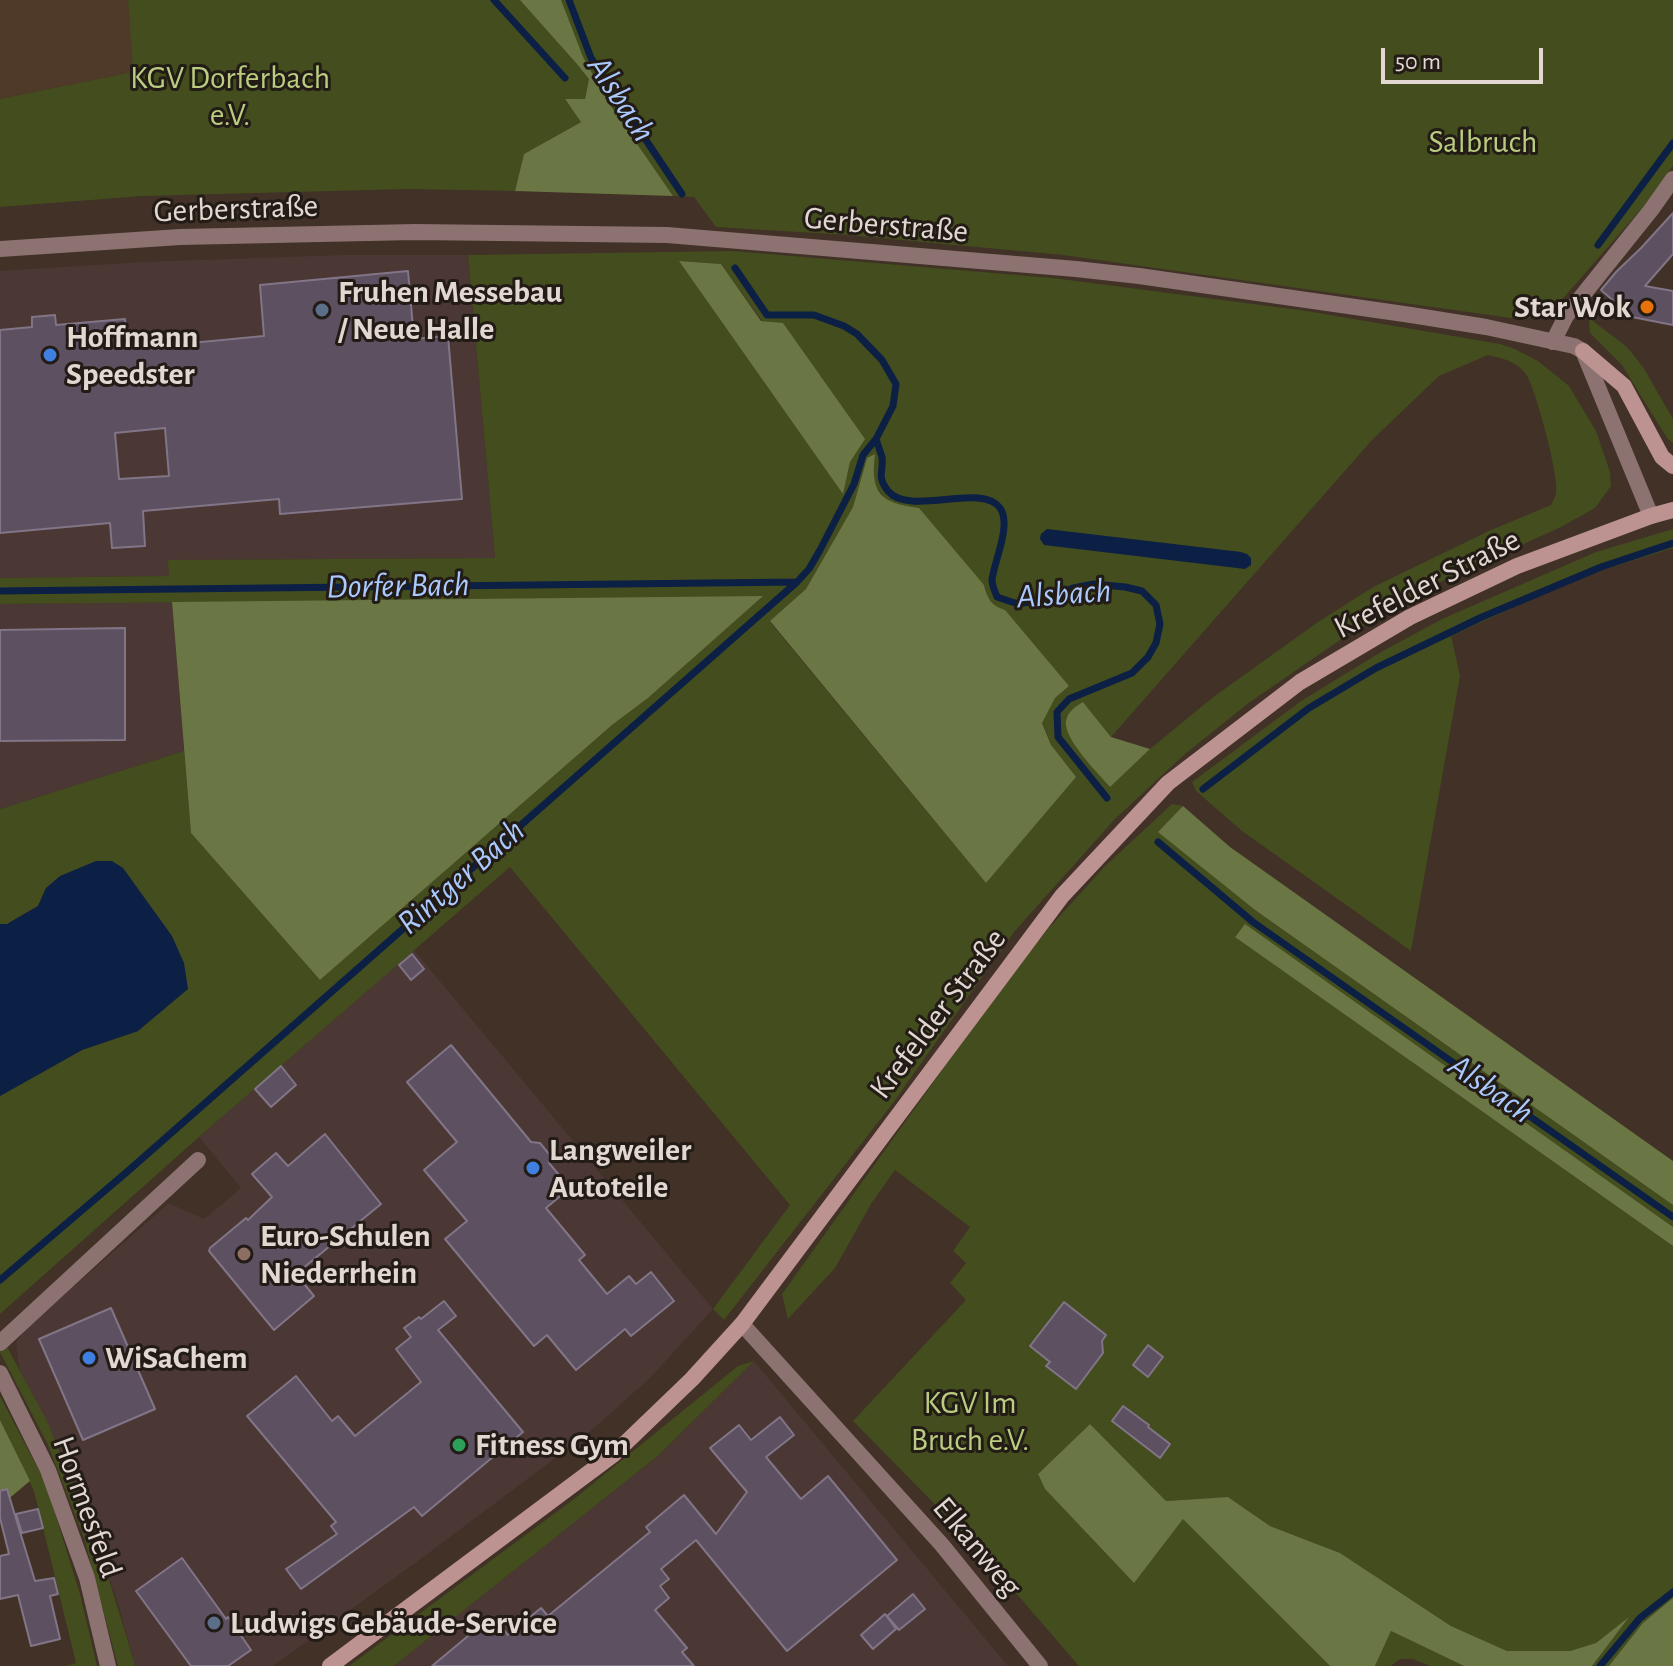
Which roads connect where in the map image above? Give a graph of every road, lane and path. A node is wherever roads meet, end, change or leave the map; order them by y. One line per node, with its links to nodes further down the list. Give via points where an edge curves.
1 (1673, 179): 3 (street, via 1566,316)
2 (0, 249): 3 (street, Gerberstraße, via 415,232 667,235 1139,276 1471,324)
3 (1553, 342): 4 (street, Gerberstraße)
4 (1583, 351): 5 (main road, via 1624,386 1662,457); 7 (street)
5 (1673, 466)
6 (1673, 510): 7 (main road, Krefelder Straße)
7 (1651, 516): 9 (main road, Krefelder Straße, via 1517,566 1410,617 1300,682 1168,783 1062,896)
8 (198, 1160): 10 (street)
9 (742, 1324): 13 (main road, Krefelder Straße, via 614,1454); 14 (street, Elkanweg, via 942,1545)
10 (0, 1343)
11 (0, 1373): 12 (street, Hormesfeld, via 48,1470 87,1578)
12 (108, 1666)
13 (330, 1666)
14 (1040, 1666)

